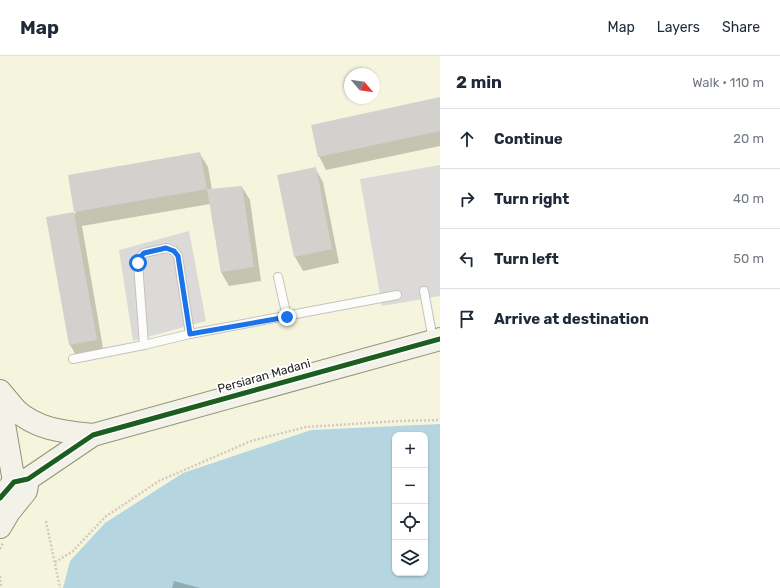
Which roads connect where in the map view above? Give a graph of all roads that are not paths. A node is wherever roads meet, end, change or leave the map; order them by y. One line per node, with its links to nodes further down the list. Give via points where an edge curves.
1 (278, 277): 4 (lane)
2 (424, 291): 6 (lane)
3 (397, 295): 4 (lane)
4 (287, 317): 5 (lane)
5 (190, 334): 7 (lane); 7 (lane, via 178,256 166,248 144,253 138,263)
6 (436, 339): 11 (street, Persiaran Madani)
7 (144, 345): 8 (lane)
8 (73, 359)
9 (0, 391): 11 (street, via 17,411 37,424 57,431)
10 (0, 401): 12 (street)
11 (93, 435): 12 (street)
12 (23, 484): 13 (street); 14 (street)
13 (0, 498)
14 (0, 527)

